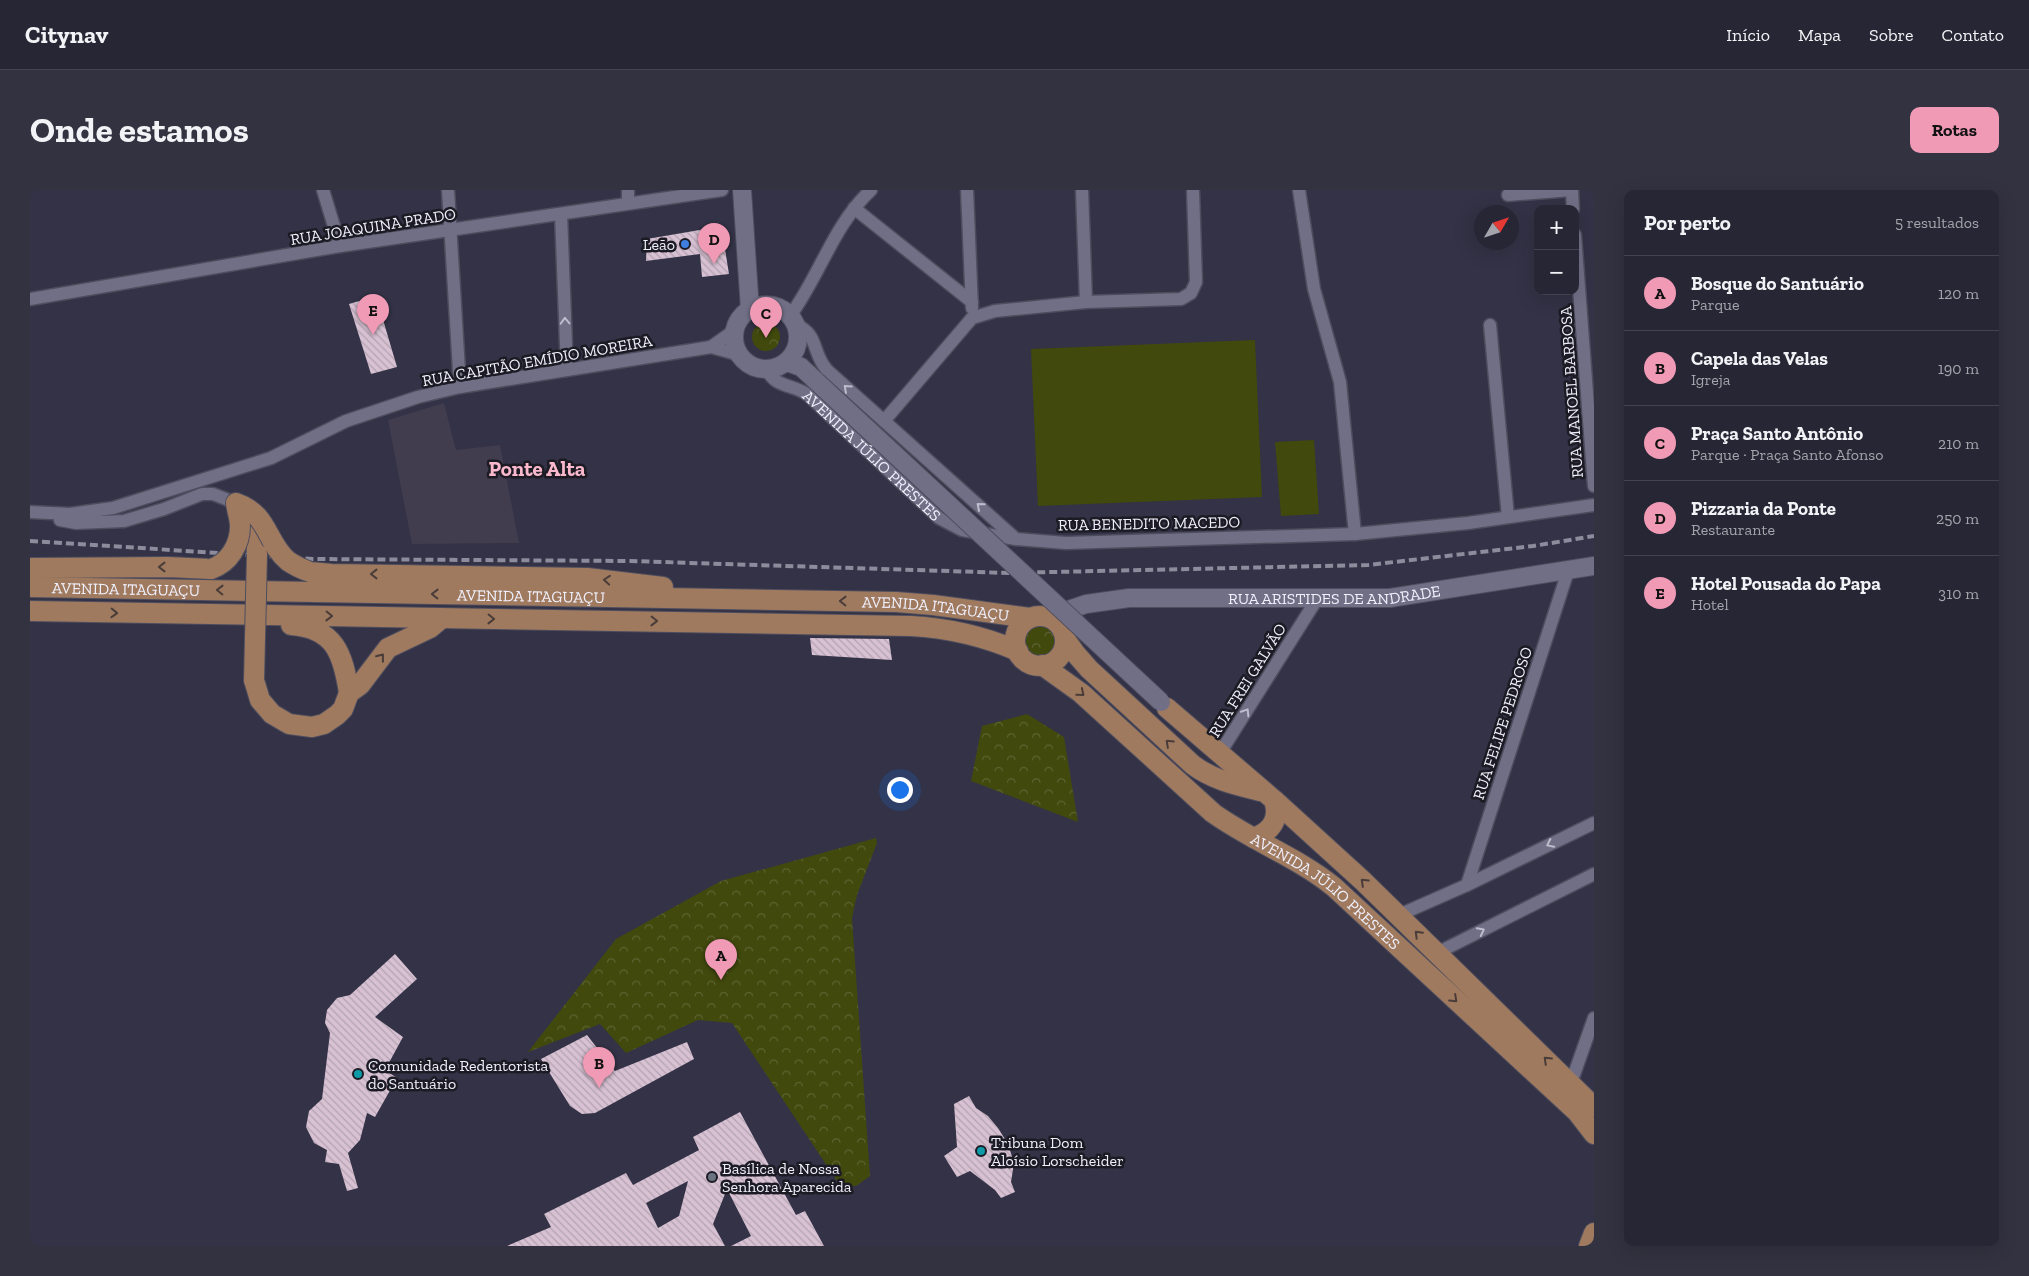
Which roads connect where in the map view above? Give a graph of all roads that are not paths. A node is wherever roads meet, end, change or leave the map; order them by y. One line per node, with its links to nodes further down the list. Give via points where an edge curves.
1 (323, 190): 17 (street)
2 (448, 190): 16 (street)
3 (722, 190): 12 (street, RUA JOAQUINA PRADO)
4 (742, 190): 19 (main road)
5 (871, 190): 14 (street)
6 (967, 190): 21 (street)
7 (1082, 190): 22 (street)
8 (1193, 190): 22 (street, via 1196,282 1191,293 1181,298)
9 (1299, 190): 41 (street, via 1314,290 1340,382)
10 (1572, 190): 11 (street); 13 (street)
11 (1508, 195)
12 (628, 196): 15 (street, RUA JOAQUINA PRADO)
13 (1573, 205)
14 (854, 208): 21 (street); 26 (street)
15 (560, 214): 16 (street, RUA JOAQUINA PRADO); 33 (street, one-way to 15)
16 (451, 230): 17 (street, RUA JOAQUINA PRADO); 34 (street)
17 (340, 246): 20 (street, RUA JOAQUINA PRADO)
18 (1576, 250): 36 (street, RUA MANOEL BARBOSA)
19 (748, 267): 23 (main road); 24 (main road)
20 (30, 299)
21 (972, 302): 25 (street)
22 (1086, 302): 25 (street, via 995,312)
23 (771, 306): 24 (main road); 26 (main road, via 779,308)
24 (750, 310): 28 (main road)
25 (972, 318): 35 (street)
26 (792, 320): 31 (main road, via 798,336); 35 (street, one-way to 26, via 827,370 809,333)
27 (1490, 325): 40 (street)
28 (735, 330): 29 (street, RUA CAPITÃO EMÍDIO MOREIRA); 30 (main road, via 734,343)
29 (711, 347): 30 (street, RUA CAPITÃO EMÍDIO MOREIRA); 33 (street, RUA CAPITÃO EMÍDIO MOREIRA)
30 (740, 355): 32 (main road, via 751,366)
31 (794, 360): 32 (main road); 60 (main road, AVENIDA JÚLIO PRESTES, bridge)
32 (767, 369): 42 (street, AVENIDA JÚLIO PRESTES, via 775,381 808,395 945,522 962,530)
33 (567, 370): 34 (street, RUA CAPITÃO EMÍDIO MOREIRA)
34 (460, 387): 39 (street, RUA CAPITÃO EMÍDIO MOREIRA, via 382,407 271,458 113,508 70,514)
35 (884, 420): 42 (street, one-way to 35)
36 (1594, 486)
37 (236, 503): 39 (street, via 213,494 202,494 124,521 76,523); 44 (main road, one-way to 44, bridge, via 240,527 237,543 226,561 211,569); 48 (main road, one-way to 37, bridge, via 682,589 587,578 310,572 287,560 259,518 248,507); 59 (main road, bridge, via 250,518 257,540 254,680 260,700 272,714 289,724 312,727 337,715)
38 (1594, 505): 40 (street, RUA BENEDITO MACEDO)
39 (30, 513)
40 (1508, 517): 41 (street, RUA BENEDITO MACEDO)
41 (1355, 534): 42 (street, RUA BENEDITO MACEDO, via 1066,543)
42 (1016, 539)
43 (1594, 566): 45 (main road, RUA ARISTIDES DE ANDRADE)
44 (30, 568)
45 (1568, 571): 49 (main road, RUA ARISTIDES DE ANDRADE, via 1390,598); 68 (street, RUA FELIPE PEDROSO)
46 (30, 587): 47 (main road, AVENIDA ITAGUAÇU)
47 (79, 587): 48 (main road, AVENIDA ITAGUAÇU, one-way to 47); 52 (main road)
48 (706, 599): 55 (main road, AVENIDA ITAGUAÇU, one-way to 48, via 896,602)
49 (1317, 599): 50 (main road, RUA ARISTIDES DE ANDRADE, via 1129,598 1100,601); 61 (street, RUA FREI GALVÃO, one-way to 49)
50 (1073, 609): 55 (main road, RUA ARISTIDES DE ANDRADE); 56 (main road, via 1066,620)
51 (30, 611): 52 (main road, AVENIDA ITAGUAÇU)
52 (84, 612): 53 (main road, AVENIDA ITAGUAÇU, one-way to 53)
53 (263, 615): 54 (main road, AVENIDA ITAGUAÇU, one-way to 54); 59 (main road, via 282,624 307,626 328,639 342,658)
54 (442, 618): 57 (main road, AVENIDA ITAGUAÇU, one-way to 57, via 934,627 982,638); 59 (main road, one-way to 54, via 360,685 388,648 430,628)
55 (1039, 618): 56 (main road, via 1054,620); 57 (main road, via 1019,628 1016,636)
56 (1064, 635): 58 (main road, via 1061,654); 62 (main road, AVENIDA JÚLIO PRESTES, one-way to 56, via 1193,766 1089,669)
57 (1018, 651): 58 (main road, via 1027,662)
58 (1042, 666): 64 (main road, AVENIDA JÚLIO PRESTES, one-way to 64, via 1081,693)
59 (349, 693)
60 (1164, 705): 61 (main road, AVENIDA JÚLIO PRESTES); 62 (main road)
61 (1220, 753): 63 (main road, AVENIDA JÚLIO PRESTES)
62 (1206, 774): 63 (main road, AVENIDA JÚLIO PRESTES); 64 (main road)
63 (1269, 796): 66 (main road, via 1277,809 1275,821 1268,831); 69 (main road, AVENIDA JÚLIO PRESTES, one-way to 63)
64 (1226, 823): 66 (main road, AVENIDA JÚLIO PRESTES)
65 (1594, 823): 68 (street, one-way to 68)
66 (1254, 838): 71 (main road, AVENIDA JÚLIO PRESTES, via 1320,876)
67 (1594, 874): 70 (street, one-way to 67)
68 (1467, 885): 69 (street)
69 (1399, 915): 70 (main road, AVENIDA JÚLIO PRESTES, one-way to 69)
70 (1442, 957): 71 (main road); 73 (main road, AVENIDA JÚLIO PRESTES, one-way to 70)
71 (1431, 977): 74 (main road, AVENIDA JÚLIO PRESTES, one-way to 74)
72 (1594, 1018): 73 (street)
73 (1571, 1083): 74 (main road, AVENIDA JÚLIO PRESTES)
74 (1586, 1110): 75 (main road, AVENIDA JÚLIO PRESTES); 76 (main road)
75 (1594, 1134)
76 (1594, 1148)
77 (1594, 1233): 78 (main road)
78 (1589, 1246)

